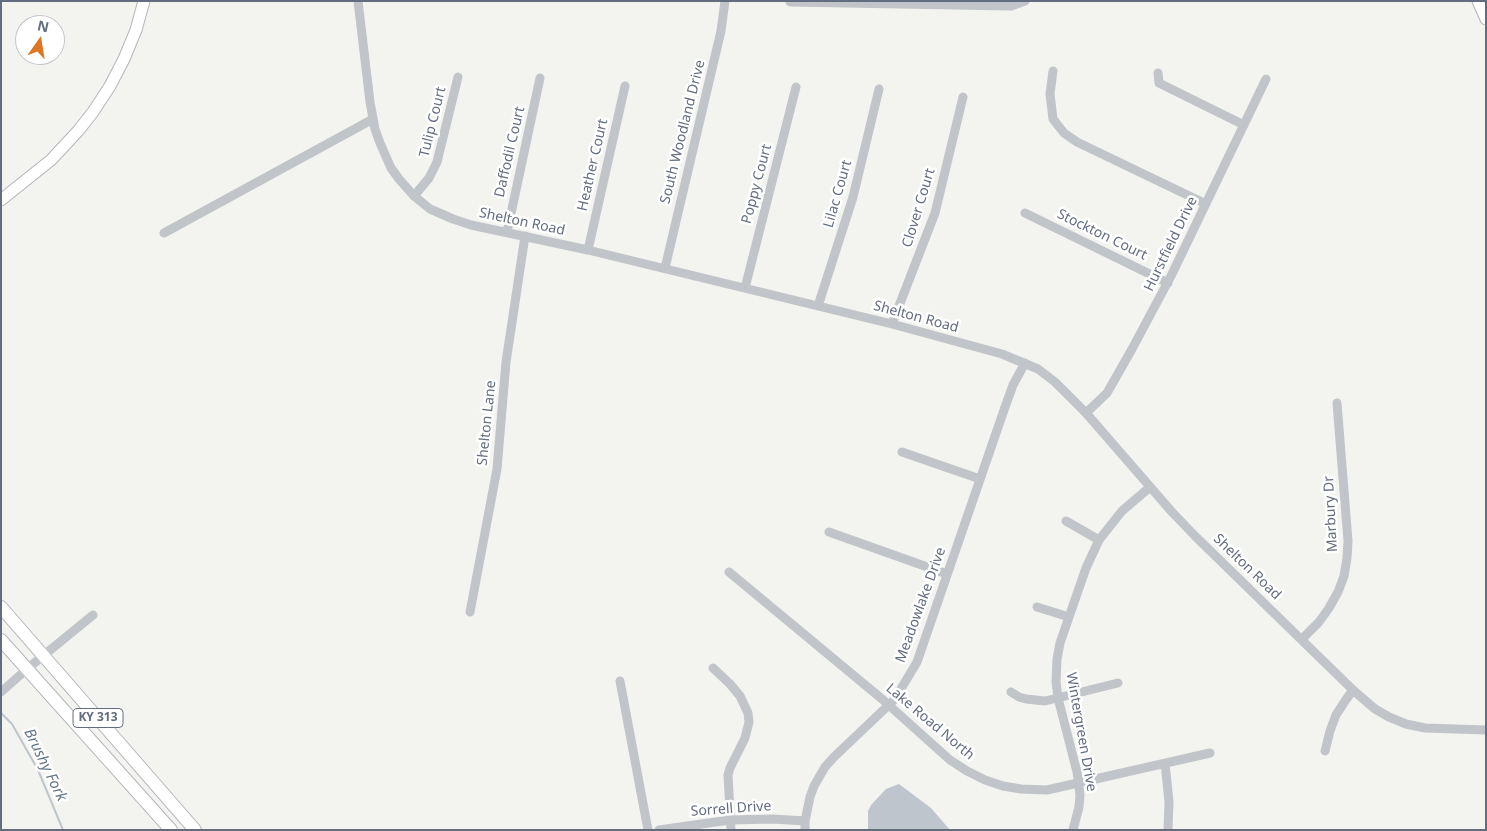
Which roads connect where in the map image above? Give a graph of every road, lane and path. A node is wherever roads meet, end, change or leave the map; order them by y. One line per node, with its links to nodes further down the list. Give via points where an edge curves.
1 (144, 1): 21 (main road, via 124,59 93,112 51,160)
2 (358, 1): 18 (street, Shelton Road)
3 (725, 1): 28 (street, South Woodland Drive, via 720,40)
4 (1025, 1): 7 (street, via 1011,6)
5 (1478, 1): 8 (main road)
6 (790, 2): 7 (street)
7 (821, 2)
8 (1486, 19)
9 (1053, 71): 22 (street, via 1050,94 1053,119 1064,133)
10 (1158, 73): 19 (street, via 1159,84)
11 (458, 77): 20 (street, Tulip Court, via 437,162)
12 (540, 78): 24 (street, Daffodil Court)
13 (1266, 79): 19 (street, Hurstfield Drive)
14 (625, 86): 27 (street, Heather Court)
15 (796, 87): 30 (street, Poppy Court)
16 (880, 89): 31 (street, Lilac Court, via 853,197)
17 (963, 97): 32 (street, Clover Court, via 935,213)
18 (373, 119): 20 (street, Shelton Road, via 391,168); 25 (street)
19 (1244, 125): 22 (street, Hurstfield Drive)
20 (414, 196): 24 (street, Shelton Road, via 430,209 453,219)
21 (1, 200)
22 (1206, 204): 29 (street, Hurstfield Drive)
23 (1025, 213): 29 (street, Stockton Court)
24 (507, 232): 26 (street, Shelton Road)
25 (164, 233)
26 (525, 236): 27 (street, Shelton Road); 46 (street, Shelton Lane, via 506,362 496,469)
27 (588, 250): 28 (street, Shelton Road)
28 (665, 268): 30 (street, Shelton Road)
29 (1168, 283): 35 (street, Hurstfield Drive, via 1107,393)
30 (745, 288): 31 (street, Shelton Road)
31 (818, 306): 32 (street, Shelton Road)
32 (892, 324): 33 (street, Shelton Road)
33 (1025, 362): 35 (street, Shelton Road, via 1047,375); 37 (street, Meadowlake Drive)
34 (1337, 403): 49 (street, Marbury Dr, via 1347,558 1338,592 1319,622)
35 (1086, 413): 38 (street, Shelton Road)
36 (902, 452): 37 (street)
37 (980, 478): 43 (street, Meadowlake Drive)
38 (1150, 487): 41 (street, Wintergreen Drive, via 1122,511); 49 (street, Shelton Road, via 1195,536)
39 (1066, 521): 41 (street)
40 (829, 532): 43 (street)
41 (1099, 540): 48 (street, Wintergreen Drive)
42 (729, 572): 60 (street, Lake Road North)
43 (948, 574): 60 (street, Meadowlake Drive, via 917,662)
44 (1, 607): 51 (highway, KY 313)
45 (1036, 607): 48 (street)
46 (470, 612)
47 (93, 615): 51 (street)
48 (1069, 617): 59 (street, Wintergreen Drive, via 1057,659)
49 (1302, 639): 56 (street, Shelton Road)
50 (1, 640): 53 (highway, KY 313)
51 (44, 655): 53 (street); 69 (highway, KY 313)
52 (713, 668): 66 (street, via 740,696 748,713 745,738 728,775)
53 (27, 669): 57 (street); 68 (highway, KY 313)
54 (620, 681): 70 (street)
55 (1118, 683): 59 (street)
56 (1353, 690): 61 (street, Shelton Road, via 1375,709 1406,724 1425,728); 62 (street, via 1336,715)
57 (1, 692)
58 (1011, 692): 59 (street, via 1035,701)
59 (1058, 698): 65 (street, Wintergreen Drive)
60 (889, 705): 65 (street, Lake Road North, via 950,760 985,780 1038,790); 67 (street, Meadowlake Drive, via 825,767 814,786)
61 (1486, 730)
62 (1325, 750)
63 (1210, 753): 64 (street, Lake Road North)
64 (1165, 763): 65 (street, Lake Road North); 74 (street)
65 (1079, 784): 73 (street, Wintergreen Drive, via 1079,807)
66 (730, 820): 67 (street, Sorrell Drive, via 773,819); 71 (street, Sorrell Drive); 72 (street)
67 (805, 826)
68 (171, 830)
69 (195, 830)
70 (648, 830)
71 (659, 830)
72 (731, 830)
73 (1073, 830)
74 (1168, 830)

